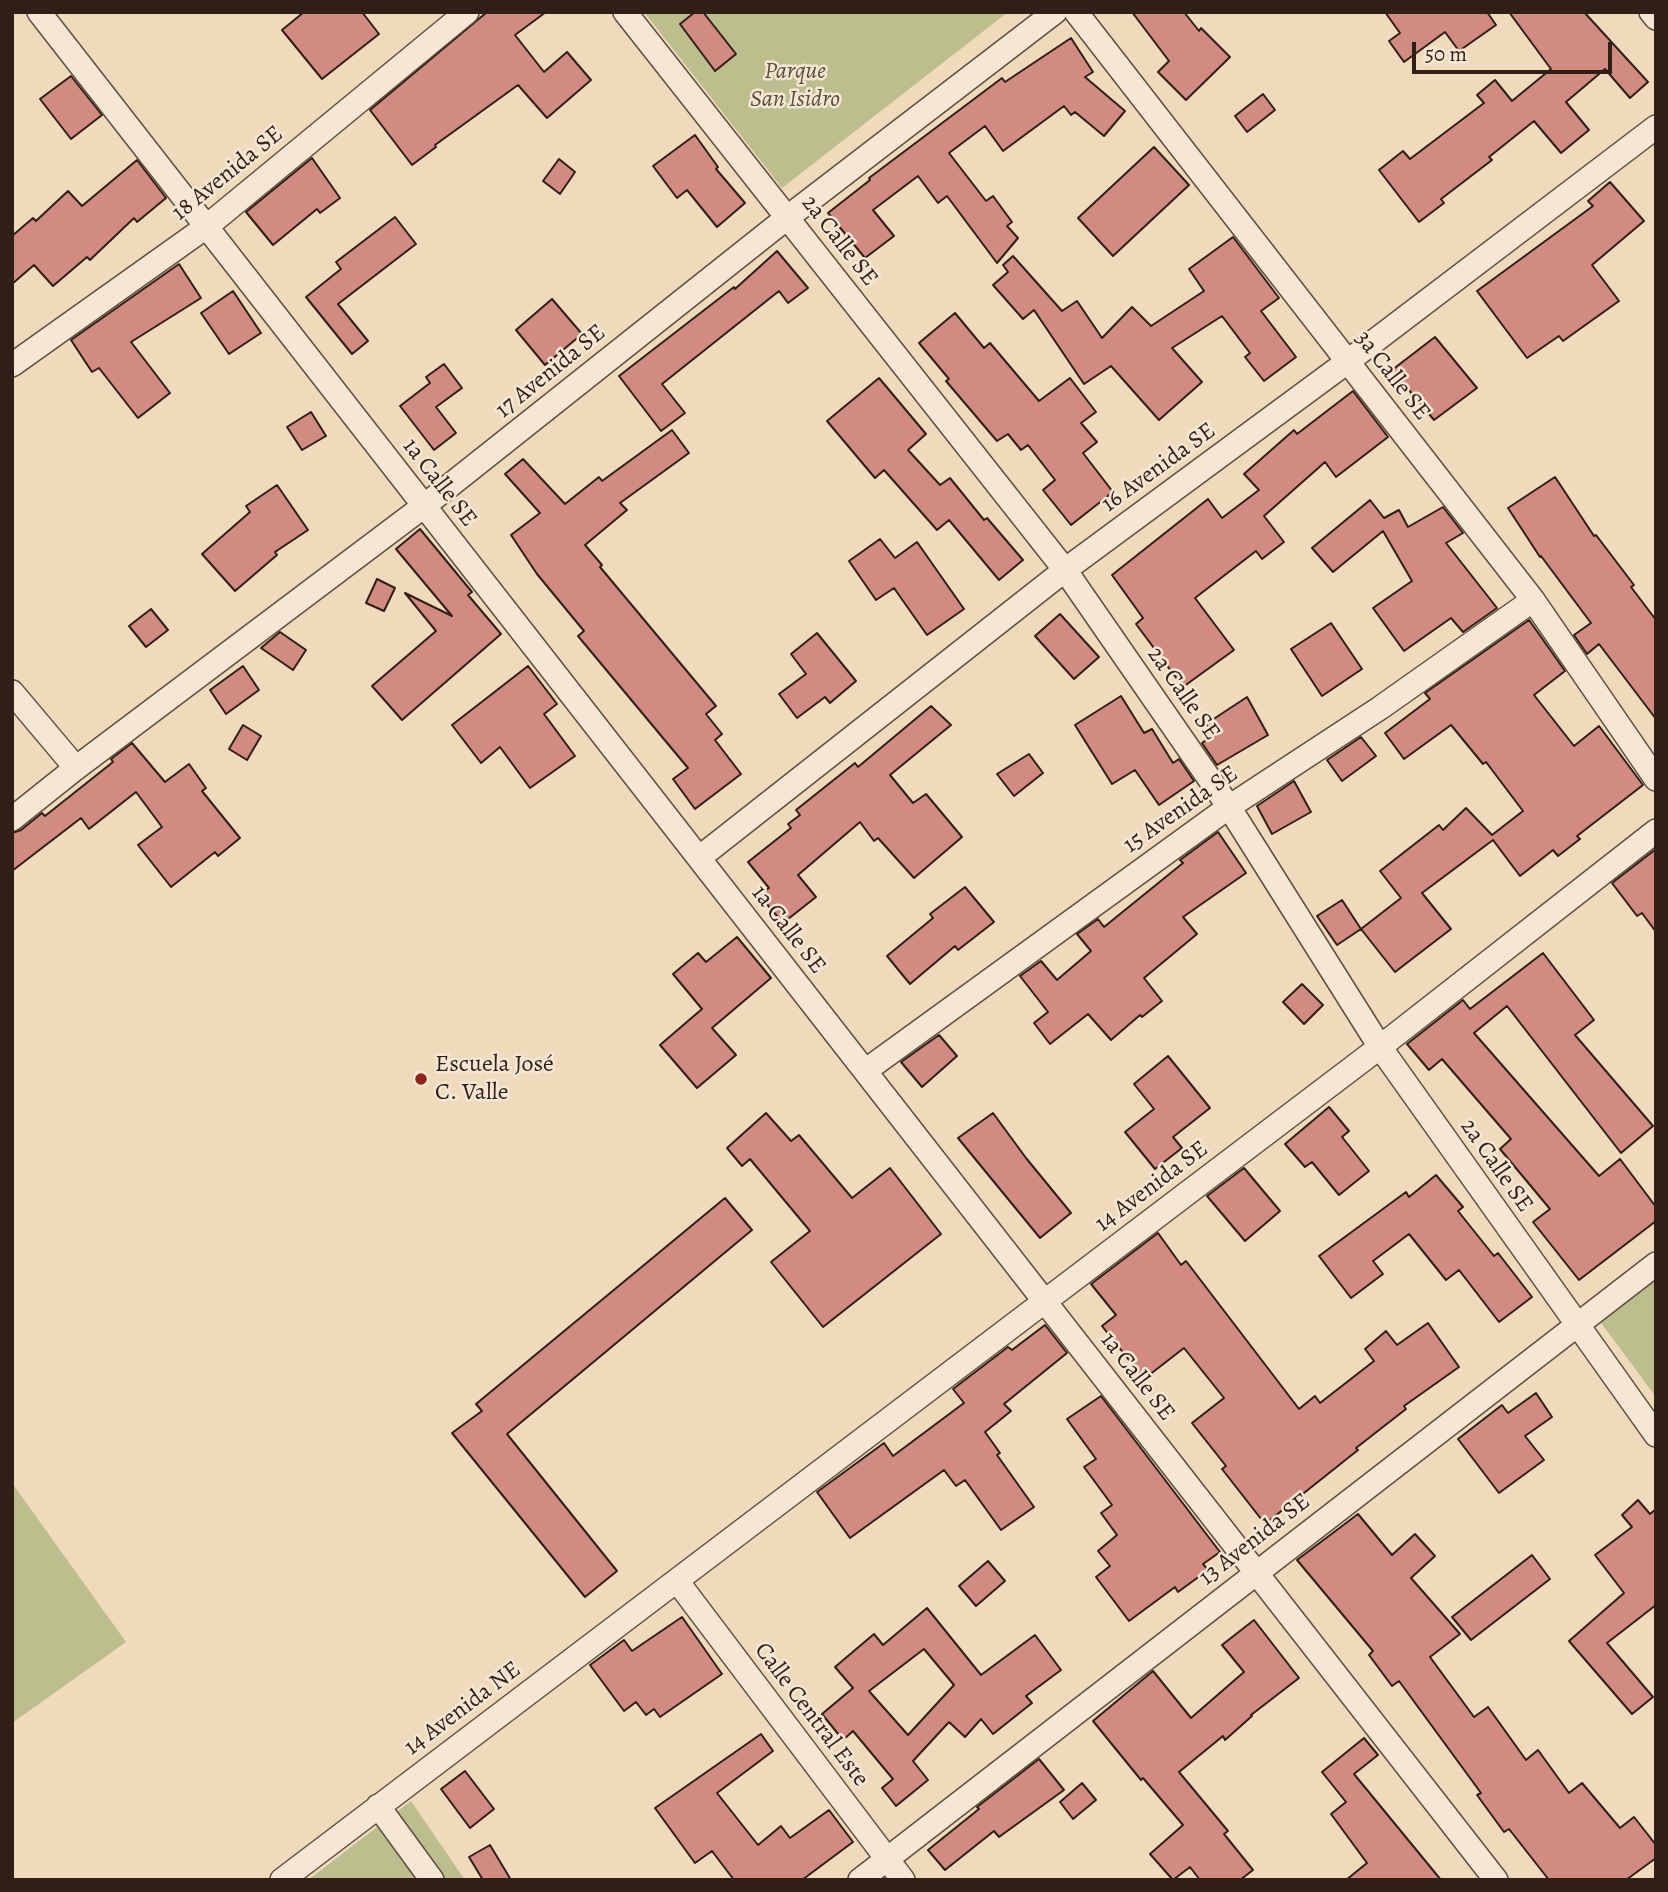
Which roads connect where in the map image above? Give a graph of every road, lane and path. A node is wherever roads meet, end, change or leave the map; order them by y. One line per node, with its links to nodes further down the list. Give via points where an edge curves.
1 (39, 12): 10 (street, 1a Calle SE)
2 (467, 12): 10 (street, 18 Avenida SE)
3 (625, 12): 9 (street, 2a Calle SE)
4 (1055, 12): 9 (street, 17 Avenida SE)
5 (1076, 12): 11 (street, 3a Calle SE)
6 (1651, 12): 7 (street)
7 (1656, 18)
8 (1656, 127): 11 (street, 16 Avenida SE)
9 (788, 217): 13 (street, 17 Avenida SE); 14 (street, 2a Calle SE)
10 (206, 227): 12 (street, 18 Avenida SE); 13 (street, 1a Calle SE)
11 (1347, 362): 14 (street, 16 Avenida SE); 15 (street, 3a Calle SE)
12 (12, 365)
13 (424, 506): 17 (street, 17 Avenida SE); 22 (street, 1a Calle SE)
14 (1065, 570): 19 (street, 2a Calle SE); 22 (street, 16 Avenida SE)
15 (1533, 600): 18 (street, 3a Calle SE); 19 (street, 15 Avenida SE)
16 (12, 692): 17 (street)
17 (76, 768): 20 (street, 17 Avenida SE)
18 (1656, 779)
19 (1229, 807): 23 (street, 2a Calle SE); 24 (street, 15 Avenida SE)
20 (12, 819)
21 (1656, 831): 23 (street, 14 Avenida SE)
22 (699, 858): 24 (street, 1a Calle SE)
23 (1380, 1047): 26 (street, 14 Avenida SE); 27 (street, 2a Calle SE)
24 (865, 1071): 26 (street, 1a Calle SE)
25 (1656, 1264): 27 (street, 13 Avenida SE)
26 (1045, 1301): 29 (street, 1a Calle SE); 30 (street, 14 Avenida SE)
27 (1576, 1324): 28 (street, 2a Calle SE); 29 (street, 13 Avenida SE)
28 (1656, 1435)
29 (1256, 1572): 32 (street, 13 Avenida SE); 37 (street, 1a Calle SE)
30 (677, 1581): 31 (street, 14 Avenida NE); 32 (street, Calle Central Este)
31 (378, 1806): 33 (street, 14 Avenida NE); 34 (street)
32 (887, 1858): 35 (street, 13 Avenida SE); 36 (street, Calle Central Este)
33 (282, 1880)
34 (432, 1880)
35 (860, 1880)
36 (903, 1880)
37 (1496, 1880)

